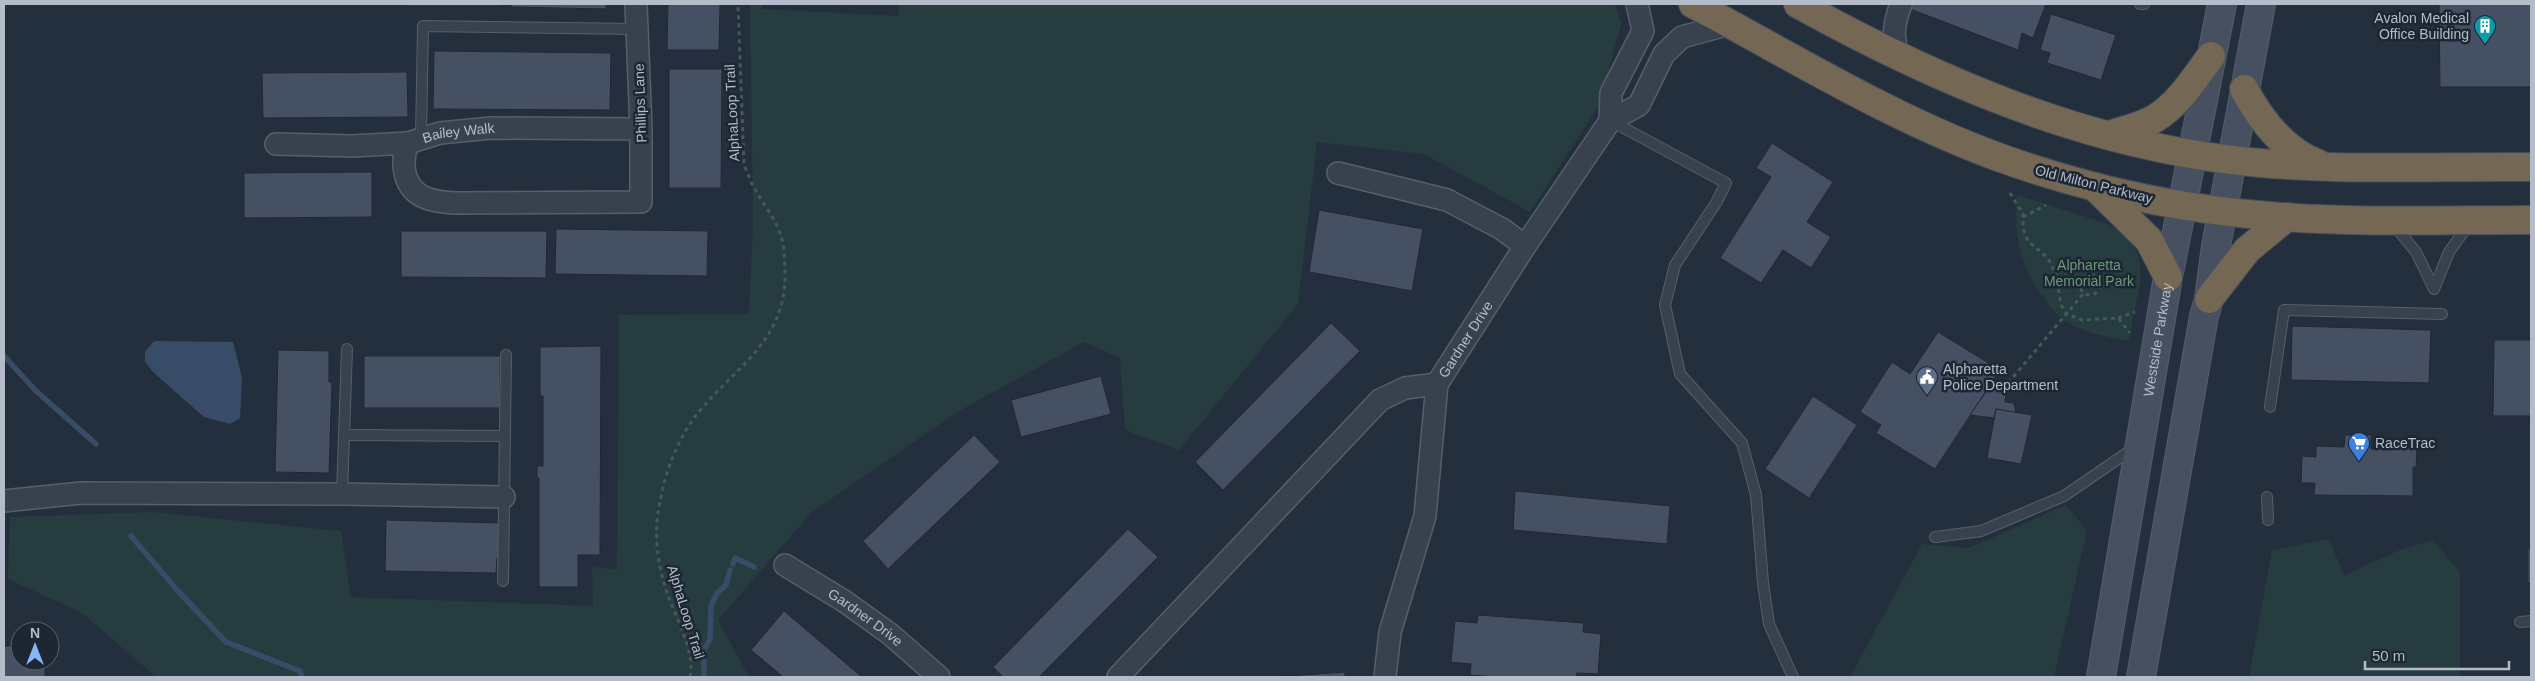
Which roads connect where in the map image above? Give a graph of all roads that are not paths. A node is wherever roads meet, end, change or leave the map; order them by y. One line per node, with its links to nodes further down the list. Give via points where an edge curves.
1 (636, 4): 10 (street, Phillips Lane)
2 (1637, 4): 15 (street, via 1644,31 1611,93)
3 (1693, 4): 8 (highway, Old Milton Parkway)
4 (1798, 4): 11 (highway)
5 (1901, 4): 9 (street)
6 (2222, 4): 12 (main road, Westside Parkway)
7 (2261, 4): 14 (main road)
8 (1730, 24): 15 (street, Gardner Drive, via 1682,37 1664,54 1639,105); 25 (highway, Old Milton Parkway, via 1923,126 1997,157)
9 (1893, 26): 11 (street); 13 (street, via 1894,44)
10 (637, 29): 16 (street, Phillips Lane); 18 (lane, via 423,26)
11 (1857, 34): 13 (highway)
12 (2211, 56): 17 (highway, via 2169,108 2153,120); 20 (main road, Westside Parkway)
13 (1900, 58): 17 (highway, via 1997,100)
14 (2244, 89): 21 (main road); 22 (highway, via 2258,114 2277,136 2302,156)
15 (1610, 120): 32 (street, Gardner Drive); 56 (lane, via 1726,183 1675,265 1665,305 1680,374 1742,443 1756,495 1769,624)
16 (641, 129): 18 (street, Bailey Walk, via 464,129); 18 (street, Phillips Lane, via 640,202 454,202 427,199 410,184 404,171 403,156)
17 (2108, 136): 20 (highway)
18 (415, 140): 19 (street, Bailey Walk, via 352,146)
19 (276, 144)
20 (2192, 154): 21 (highway); 26 (main road, Westside Parkway)
21 (2231, 160): 22 (highway); 27 (main road)
22 (2323, 166): 23 (highway)
23 (2531, 167)
24 (1338, 173): 32 (street, via 1447,200 1502,229)
25 (2094, 186): 26 (highway, Old Milton Parkway); 33 (highway, via 2149,240)
26 (2182, 204): 27 (highway, Old Milton Parkway); 33 (main road, Westside Parkway)
27 (2222, 211): 28 (highway, Old Milton Parkway); 34 (main road)
28 (2287, 217): 29 (highway, Old Milton Parkway); 34 (highway, via 2247,250)
29 (2390, 220): 30 (highway, Old Milton Parkway); 30 (lane, via 2416,252 2434,289 2449,252)
30 (2472, 220): 31 (highway, Old Milton Parkway)
31 (2531, 220)
32 (1525, 246): 38 (street, Gardner Drive)
33 (2168, 277): 42 (main road, Westside Parkway)
34 (2210, 299): 58 (main road, via 2185,421)
35 (2442, 314): 39 (lane, via 2284,310)
36 (347, 349): 40 (lane)
37 (506, 355): 41 (lane)
38 (1437, 384): 54 (street, via 1405,388 1380,400); 55 (street, Gardner Drive, via 1425,516 1390,632)
39 (2270, 407)
40 (344, 434): 41 (lane); 43 (lane)
41 (505, 436): 44 (lane)
42 (2139, 445): 48 (lane, via 2064,496 1981,532); 57 (main road, Westside Parkway)
43 (342, 494): 44 (street); 46 (street, via 81,493)
44 (504, 497): 50 (lane)
45 (2267, 498): 47 (lane)
46 (4, 501)
47 (2268, 520)
48 (1935, 536)
49 (785, 565): 53 (street, Gardner Drive, via 852,606)
50 (503, 581)
51 (2531, 621): 52 (lane)
52 (2520, 622)
53 (939, 677)
54 (1118, 677)
55 (1385, 677)
56 (1793, 677)
57 (2101, 677)
58 (2142, 677)

